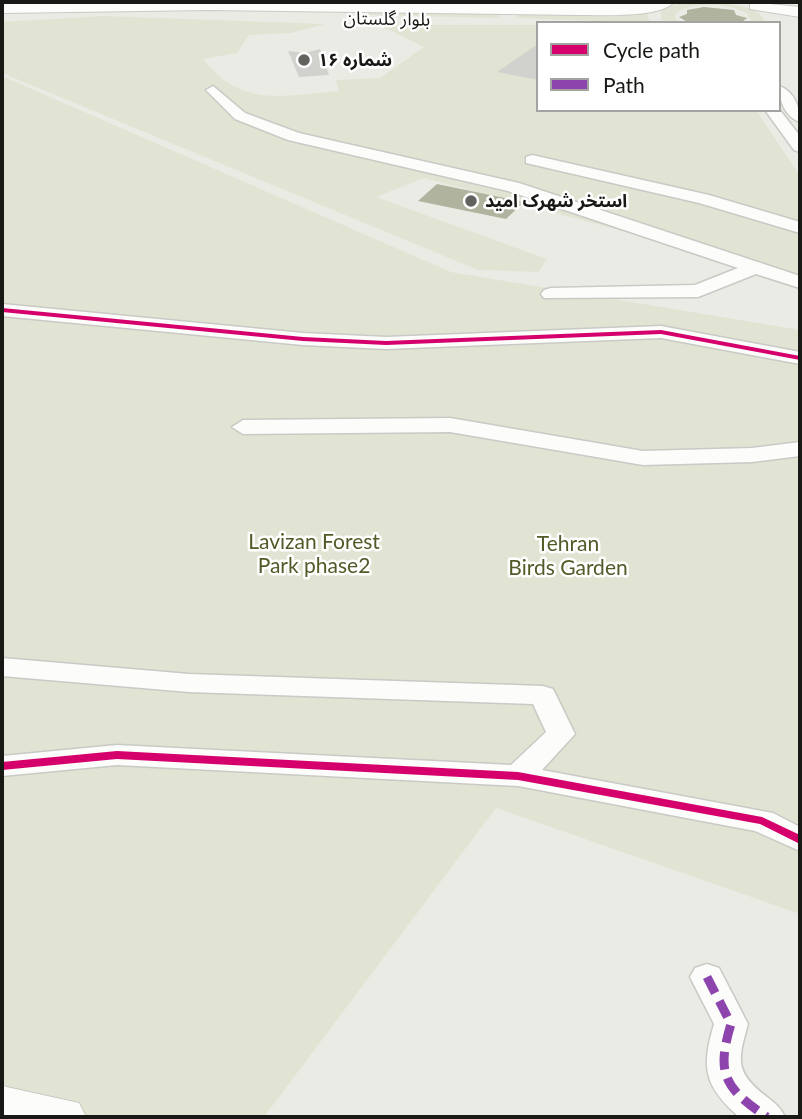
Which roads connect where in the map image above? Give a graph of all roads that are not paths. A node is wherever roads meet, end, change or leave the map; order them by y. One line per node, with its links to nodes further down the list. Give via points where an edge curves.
1 (666, 2): 6 (main road, بلوار گلستان, via 608,10); 10 (main road, via 652,13)
2 (751, 3): 7 (main road); 11 (main road)
3 (212, 7): 4 (main road, بلوار گلستان); 5 (main road, بلوار گلستان); 8 (main road, بلوار گلستان)
4 (2, 8)
5 (358, 9): 6 (main road, بلوار گلستان)
6 (510, 10): 9 (main road, بلوار گلستان)
7 (800, 12)
8 (2, 16)
9 (589, 21)
10 (655, 21)
11 (790, 26)
12 (213, 90): 19 (street, via 240,116 294,137 513,187)
13 (781, 93): 15 (street)
14 (774, 112): 16 (street)
15 (800, 117)
16 (798, 140)
17 (532, 160): 18 (street, via 703,199)
18 (800, 228)
19 (754, 268): 20 (street); 21 (street, via 698,291)
20 (800, 282)
21 (551, 294)
22 (2, 310): 23 (street, via 303,339 386,342 661,332)
23 (800, 358)
24 (243, 426): 25 (street, via 450,425 643,458)
25 (800, 449)
26 (2, 667): 28 (street, via 189,683 543,695 561,734)
27 (2, 766): 28 (street, via 117,755)
28 (518, 776): 29 (street, via 762,821)
29 (800, 840)
30 (707, 977): 33 (street, via 731,1024 722,1059 728,1079 741,1097)
31 (2, 1106): 32 (main road)
32 (63, 1117)
33 (767, 1117)

